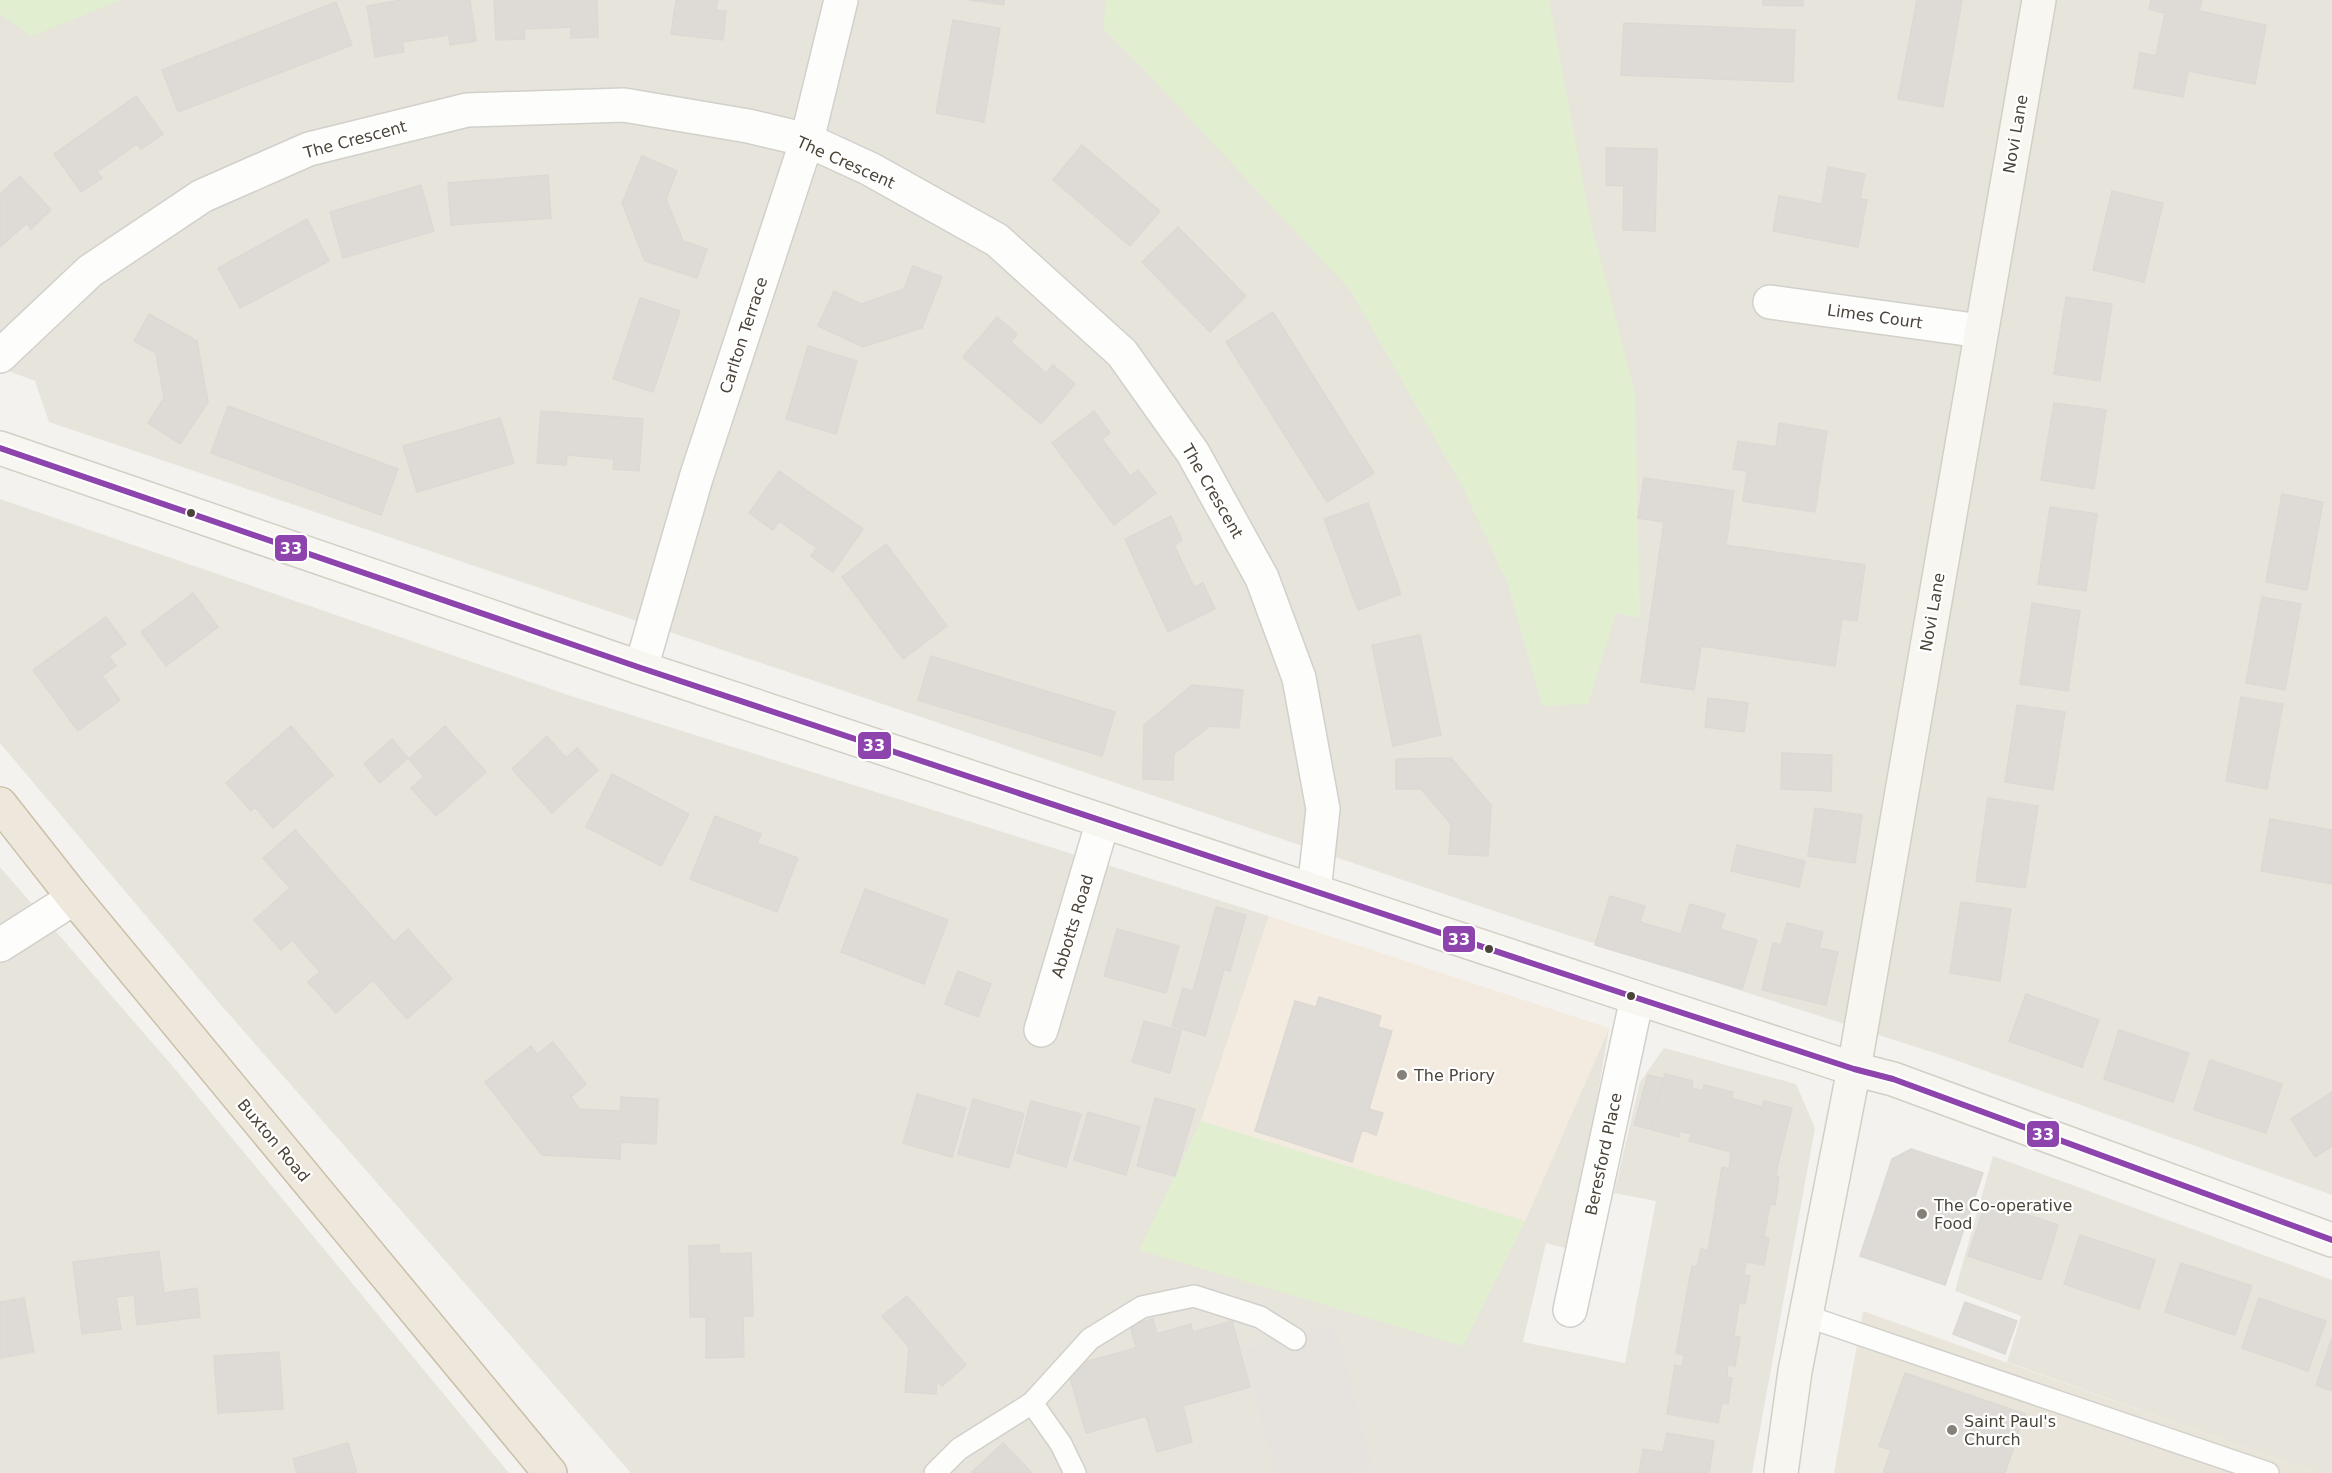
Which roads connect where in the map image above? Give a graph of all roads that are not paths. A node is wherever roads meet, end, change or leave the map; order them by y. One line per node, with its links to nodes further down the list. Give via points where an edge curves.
1 (841, 0): 3 (street, Carlton Terrace)
2 (2040, 0): 5 (street, Novi Lane)
3 (807, 140): 6 (street, The Crescent, via 624,105 467,110 309,149 192,202 90,271); 8 (street, Carlton Terrace, via 696,478); 11 (street, The Crescent, via 870,169 997,240 1122,353 1193,453 1262,578 1299,678 1323,809)
4 (1770, 302): 5 (street, Limes Court)
5 (1981, 331): 16 (street, Novi Lane)
6 (0, 356)
7 (0, 448): 8 (street)
8 (641, 668): 10 (street)
9 (0, 804): 12 (highway, Buxton Road)
10 (1103, 821): 11 (street); 15 (street, Abbotts Road)
11 (1314, 891): 14 (street)
12 (74, 898): 13 (street); 22 (highway, Buxton Road)
13 (0, 945)
14 (1637, 998): 16 (street); 18 (street, Beresford Place)
15 (1041, 1030)
16 (1854, 1069): 17 (street, via 1893,1079); 19 (street, Novi Lane)
17 (2332, 1240)
18 (1570, 1310)
19 (1806, 1316): 25 (street, Novi Lane); 26 (lane)
20 (1295, 1339): 21 (lane, via 1260,1317 1194,1296 1142,1307 1090,1339)
21 (1032, 1403): 23 (lane, via 959,1449); 24 (lane, via 1061,1444)
22 (550, 1473)
23 (935, 1473)
24 (1075, 1473)
25 (1781, 1473)
26 (2268, 1473)

